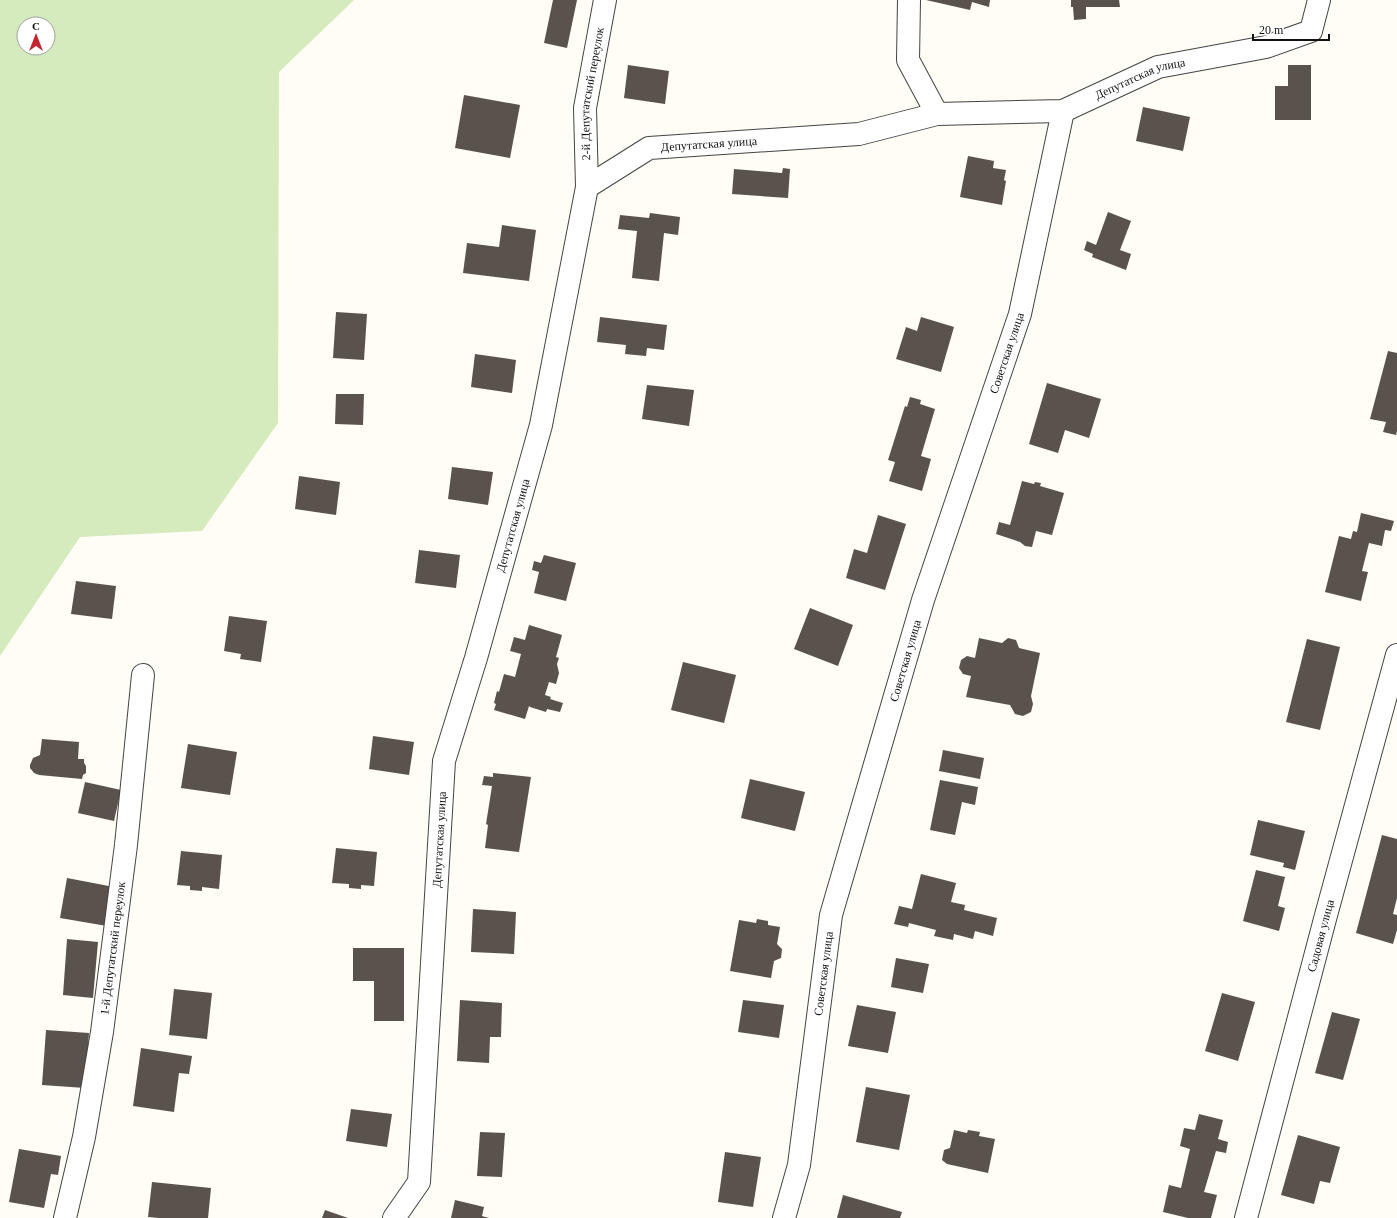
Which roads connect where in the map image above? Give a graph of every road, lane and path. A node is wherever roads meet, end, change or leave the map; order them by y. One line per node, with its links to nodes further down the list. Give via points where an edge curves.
1 (605, 0): 6 (street, 2-й Депутатский переулок, via 585,108)
2 (909, 0): 5 (street, via 908,60)
3 (1319, 0): 4 (street, Депутатская улица, via 1311,31 1266,46 1158,67)
4 (1063, 111): 5 (street, Депутатская улица); 11 (street, Советская улица, via 1020,314 923,600 831,915 799,1165)
5 (936, 114): 6 (street, Депутатская улица, via 859,134 649,148)
6 (587, 187): 10 (street, Депутатская улица, via 541,425 476,658 444,761 419,1182)
7 (1397, 655): 12 (street, Садовая улица)
8 (143, 675): 9 (street, 1-й Депутатский переулок, via 126,845 102,1032 84,1137)
9 (65, 1218)
10 (394, 1218)
11 (784, 1218)
12 (1246, 1218)

